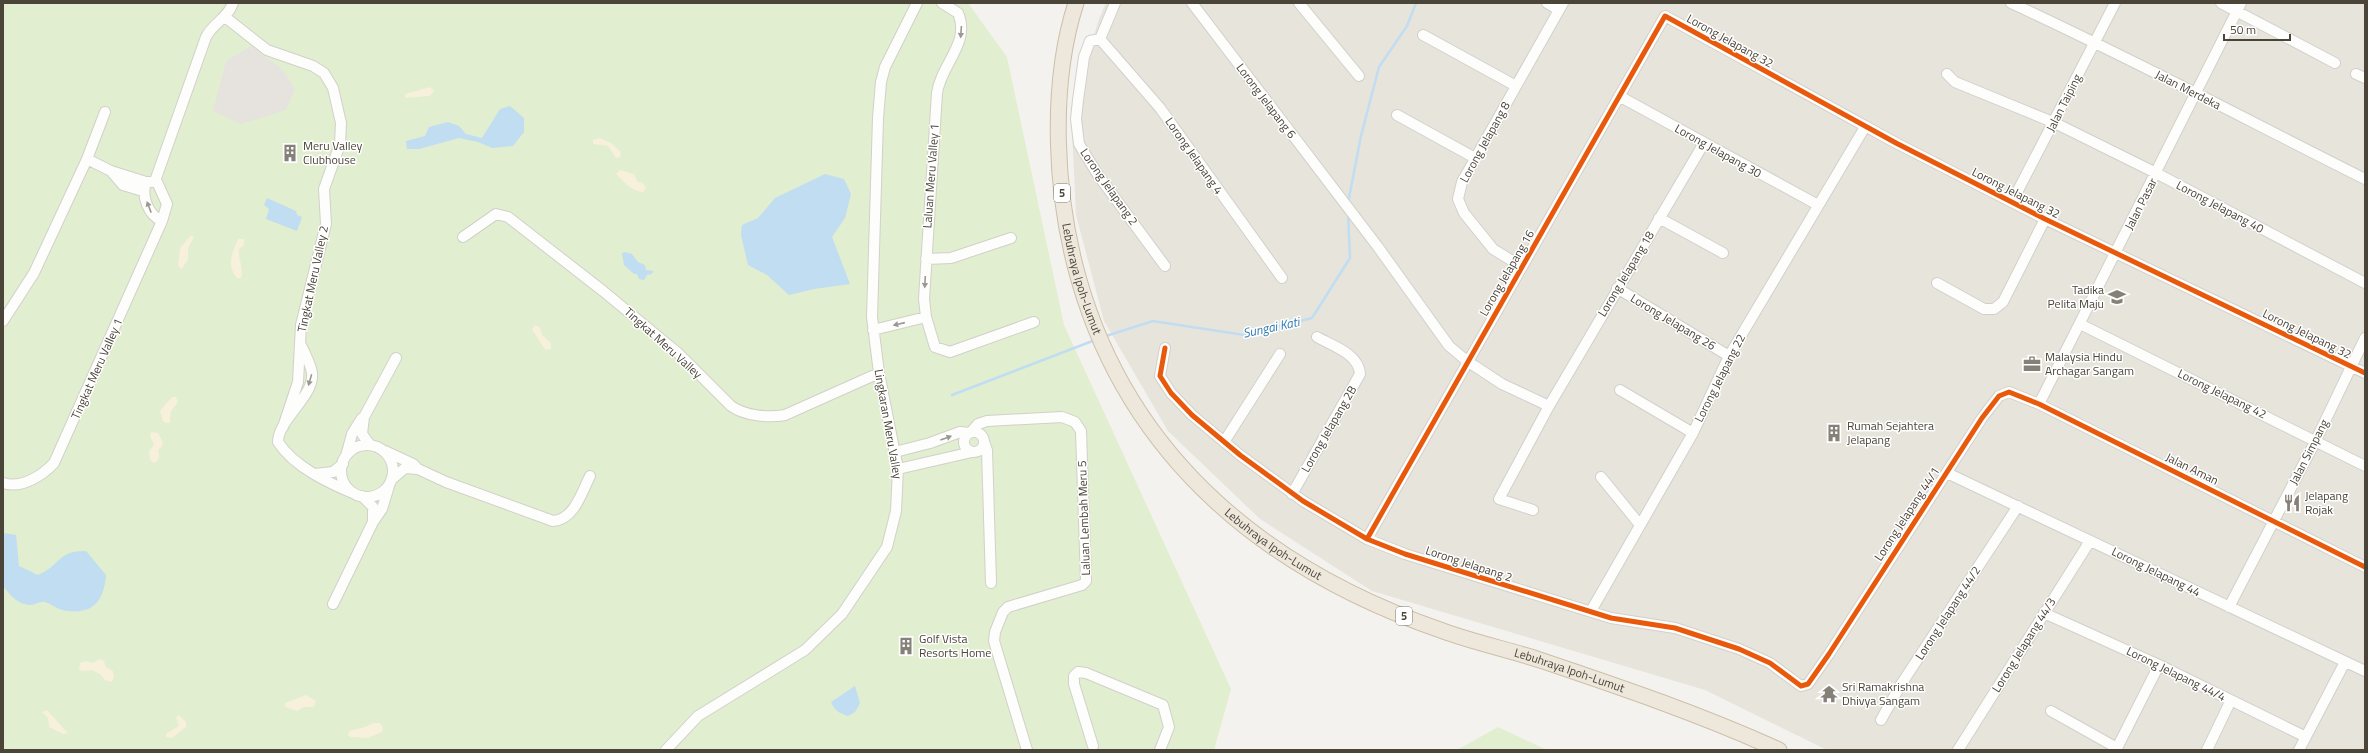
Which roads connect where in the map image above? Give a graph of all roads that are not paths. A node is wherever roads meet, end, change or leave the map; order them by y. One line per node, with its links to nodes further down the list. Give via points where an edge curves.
1 (233, 3): 16 (street)
2 (917, 3): 57 (street, Lingkaran Meru Valley, via 884,67 881,82 874,224)
3 (942, 3): 46 (street, Laluan Meru Valley 1, one-way to 46, via 958,13 962,29 960,43 936,92)
4 (1076, 3): 21 (highway, Lebuhraya Ipoh-Lumut / 5)
5 (1084, 3): 21 (highway, Lebuhraya Ipoh-Lumut / 5)
6 (1115, 3): 18 (street)
7 (1299, 3): 23 (street)
8 (1547, 3): 13 (street)
9 (2011, 3): 19 (street, Jalan Merdeka)
10 (2115, 3): 19 (street, Jalan Taiping)
11 (2221, 3): 14 (street)
12 (1194, 4): 64 (street, Lorong Jelapang 6, via 1449,346)
13 (1561, 7): 24 (street, Lorong Jelapang 8)
14 (2239, 7): 20 (street); 25 (street, Jalan Pasar)
15 (1665, 16): 26 (street, Lorong Jelapang 16); 30 (street, Lorong Jelapang 32)
16 (225, 17): 36 (street, via 213,26 206,37); 91 (street, Tingkat Meru Valley 2, via 267,50 319,69 329,80 337,100 341,123 340,144 326,180 323,198 325,233 305,304 298,382 278,437 279,444)
17 (1423, 35): 24 (street)
18 (1100, 39): 47 (street, Lorong Jelapang 2, via 1090,41 1084,58 1076,118 1079,144 1098,175); 49 (street, Lorong Jelapang 4, via 1160,108)
19 (2096, 42): 25 (street, Jalan Merdeka); 29 (street, Jalan Taiping)
20 (2335, 64)
21 (1063, 69): 124 (highway, Lebuhraya Ipoh-Lumut / 5, via 1059,144 1063,205 1073,257 1091,314 1111,362 1142,416 1200,488 1244,528 1306,568 1367,600 1436,629 1644,695 1704,717)
22 (1947, 74): 29 (street, Lorong Jelapang 40, via 1955,82)
23 (1359, 76)
24 (1516, 86): 32 (street, Lorong Jelapang 8)
25 (2196, 95): 34 (street, Jalan Pasar); 35 (street, Jalan Merdeka)
26 (1619, 96): 31 (street, Lorong Jelapang 30); 48 (street, Lorong Jelapang 16)
27 (104, 112): 33 (street)
28 (1397, 115): 32 (street)
29 (2054, 123): 34 (street, Lorong Jelapang 40); 37 (street, Jalan Taiping)
30 (1865, 127): 37 (street, Lorong Jelapang 32); 38 (street, Lorong Jelapang 22)
31 (1704, 143): 38 (street, Lorong Jelapang 30); 39 (street, Lorong Jelapang 18)
32 (1475, 158): 48 (street, Lorong Jelapang 8, via 1459,190 1460,206 1493,249)
33 (87, 159): 36 (street, via 111,171 123,185); 54 (street, via 34,273)
34 (2156, 173): 44 (street, Jalan Pasar); 51 (street, Lorong Jelapang 40)
35 (2365, 179)
36 (148, 184): 41 (street, one-way to 36, via 153,216); 41 (street, Tingkat Meru Valley 1, via 159,184 168,204)
37 (2012, 202): 40 (street, Lorong Jelapang 32)
38 (1818, 206): 62 (street, Lorong Jelapang 22)
39 (1659, 218): 45 (street); 52 (street, Lorong Jelapang 18)
40 (2045, 219): 44 (street, Lorong Jelapang 32); 50 (street, via 2003,302 1994,309 1984,309)
41 (162, 221): 95 (street, Tingkat Meru Valley 1, via 54,464 23,483)
42 (463, 237): 66 (street, Tingkat Meru Valley, via 496,214 508,217 659,337 731,406 741,412 785,415)
43 (1011, 238): 46 (street, via 952,258)
44 (2116, 252): 56 (street, Jalan Pasar); 65 (street, Lorong Jelapang 32)
45 (1722, 253)
46 (926, 259): 53 (street, Laluan Meru Valley 1, one-way to 53)
47 (1165, 266)
48 (1522, 266): 64 (street, Lorong Jelapang 16)
49 (1282, 278)
50 (1937, 283)
51 (2365, 283)
52 (1617, 288): 62 (street, Lorong Jelapang 26); 71 (street, Lorong Jelapang 18)
53 (926, 317): 55 (street, Laluan Meru Valley 1, via 935,347 950,352); 57 (street, one-way to 57)
54 (3, 321)
55 (1034, 322)
56 (2080, 324): 70 (street, Jalan Pasar); 76 (street, Lorong Jelapang 42)
57 (873, 330): 66 (street, Lingkaran Meru Valley)
58 (1318, 337): 96 (street, Lorong Jelapang 2B, via 1352,356 1359,366 1360,374)
59 (2365, 338): 65 (street, Jalan Simpang)
60 (1165, 348): 78 (street, Lorong Jelapang 2, via 1159,370 1162,381 1192,415)
61 (1280, 354): 78 (street)
62 (1729, 356): 75 (street, Lorong Jelapang 22)
63 (396, 358): 72 (street)
64 (1467, 362): 71 (street, via 1502,384); 103 (street, Lorong Jelapang 16)
65 (2352, 366): 67 (street, Lorong Jelapang 32); 76 (street, Jalan Simpang)
66 (879, 373): 82 (street, Lingkaran Meru Valley)
67 (2365, 373)
68 (1620, 390): 75 (street)
69 (2009, 392): 70 (street, Jalan Aman); 90 (street, Lorong Jelapang 44/1, via 1999,396)
70 (2039, 404): 100 (street, Jalan Aman)
71 (1548, 406): 99 (street, Lorong Jelapang 18, via 1499,499)
72 (364, 417): 79 (street, via 362,434); 84 (street, via 352,434)
73 (997, 421): 74 (street, Laluan Lembah Meru 5, via 982,422); 77 (street, via 987,429); 122 (street, Laluan Lembah Meru 5, via 1067,418 1079,426 1081,437 1086,581 1082,585 1005,609 994,636 996,655)
74 (971, 432): 77 (street, via 979,433); 80 (street, Laluan Lembah Meru 5, one-way to 74, via 960,432); 83 (street, via 965,437 964,443 966,449)
75 (1693, 433): 102 (street, Lorong Jelapang 22)
76 (2316, 440): 87 (street, Lorong Jelapang 42); 100 (street, Jalan Simpang)
77 (984, 441): 83 (street, via 980,450); 86 (street, via 987,450)
78 (1224, 442): 96 (street, Lorong Jelapang 2)
79 (370, 445): 81 (street); 84 (street, via 356,448)
80 (921, 446): 82 (street, Laluan Lembah Meru 5); 85 (street)
81 (382, 450): 88 (street, via 413,464); 94 (street, via 387,454 392,466)
82 (895, 452): 89 (street, Lingkaran Meru Valley)
83 (973, 452): 85 (street); 86 (street)
84 (344, 461): 91 (street, via 333,472); 97 (street, via 342,471 345,484)
85 (925, 464): 89 (street)
86 (986, 466): 106 (street)
87 (2365, 466)
88 (418, 469): 92 (street, via 446,482 553,521 562,520 572,511); 94 (street, via 405,468)
89 (898, 469): 121 (street, Lingkaran Meru Valley, via 896,511 888,547 842,614 805,650 698,716)
90 (1947, 473): 98 (street, Lorong Jelapang 44); 111 (street, Lorong Jelapang 44/1)
91 (315, 474): 97 (street)
92 (590, 476)
93 (1601, 476): 102 (street)
94 (390, 482): 97 (street, via 374,496); 101 (street, via 382,509)
95 (3, 483)
96 (1292, 494): 103 (street, Lorong Jelapang 2)
97 (358, 495): 101 (street, via 373,507)
98 (2018, 506): 104 (street, Lorong Jelapang 44); 117 (street, Lorong Jelapang 44/2, via 1900,686)
99 (1533, 510)
100 (2275, 520): 105 (street, Jalan Aman); 108 (street, Jalan Simpang)
101 (373, 522): 107 (street)
102 (1640, 524): 109 (street, Lorong Jelapang 22)
103 (1367, 539): 109 (street, Lorong Jelapang 2, via 1404,554)
104 (2090, 541): 108 (street, Lorong Jelapang 44); 110 (street, Lorong Jelapang 44/3)
105 (2365, 567)
106 (991, 583)
107 (333, 604)
108 (2229, 607): 112 (street, Lorong Jelapang 44)
109 (1591, 611): 111 (street, Lorong Jelapang 2, via 1610,618 1675,628 1739,649 1770,663 1801,686 1808,684)
110 (2044, 612): 113 (street, Lorong Jelapang 44/4); 125 (street, Lorong Jelapang 44/3)
111 (1829, 654)
112 (2345, 662): 114 (street, Lorong Jelapang 44); 118 (street)
113 (2159, 665): 115 (street, Lorong Jelapang 44/4); 120 (street)
114 (2365, 671)
115 (2231, 700): 118 (street, Lorong Jelapang 44/4); 126 (street)
116 (2051, 711): 120 (street)
117 (1881, 720)
118 (2306, 737): 127 (street)
119 (1093, 746): 123 (street, via 1074,684 1074,676 1078,672 1163,705 1169,727)
120 (2117, 749)
121 (666, 750)
122 (1027, 750)
123 (1160, 750)
124 (1779, 750)
125 (1958, 750)
126 (2207, 750)
127 (2299, 750)

